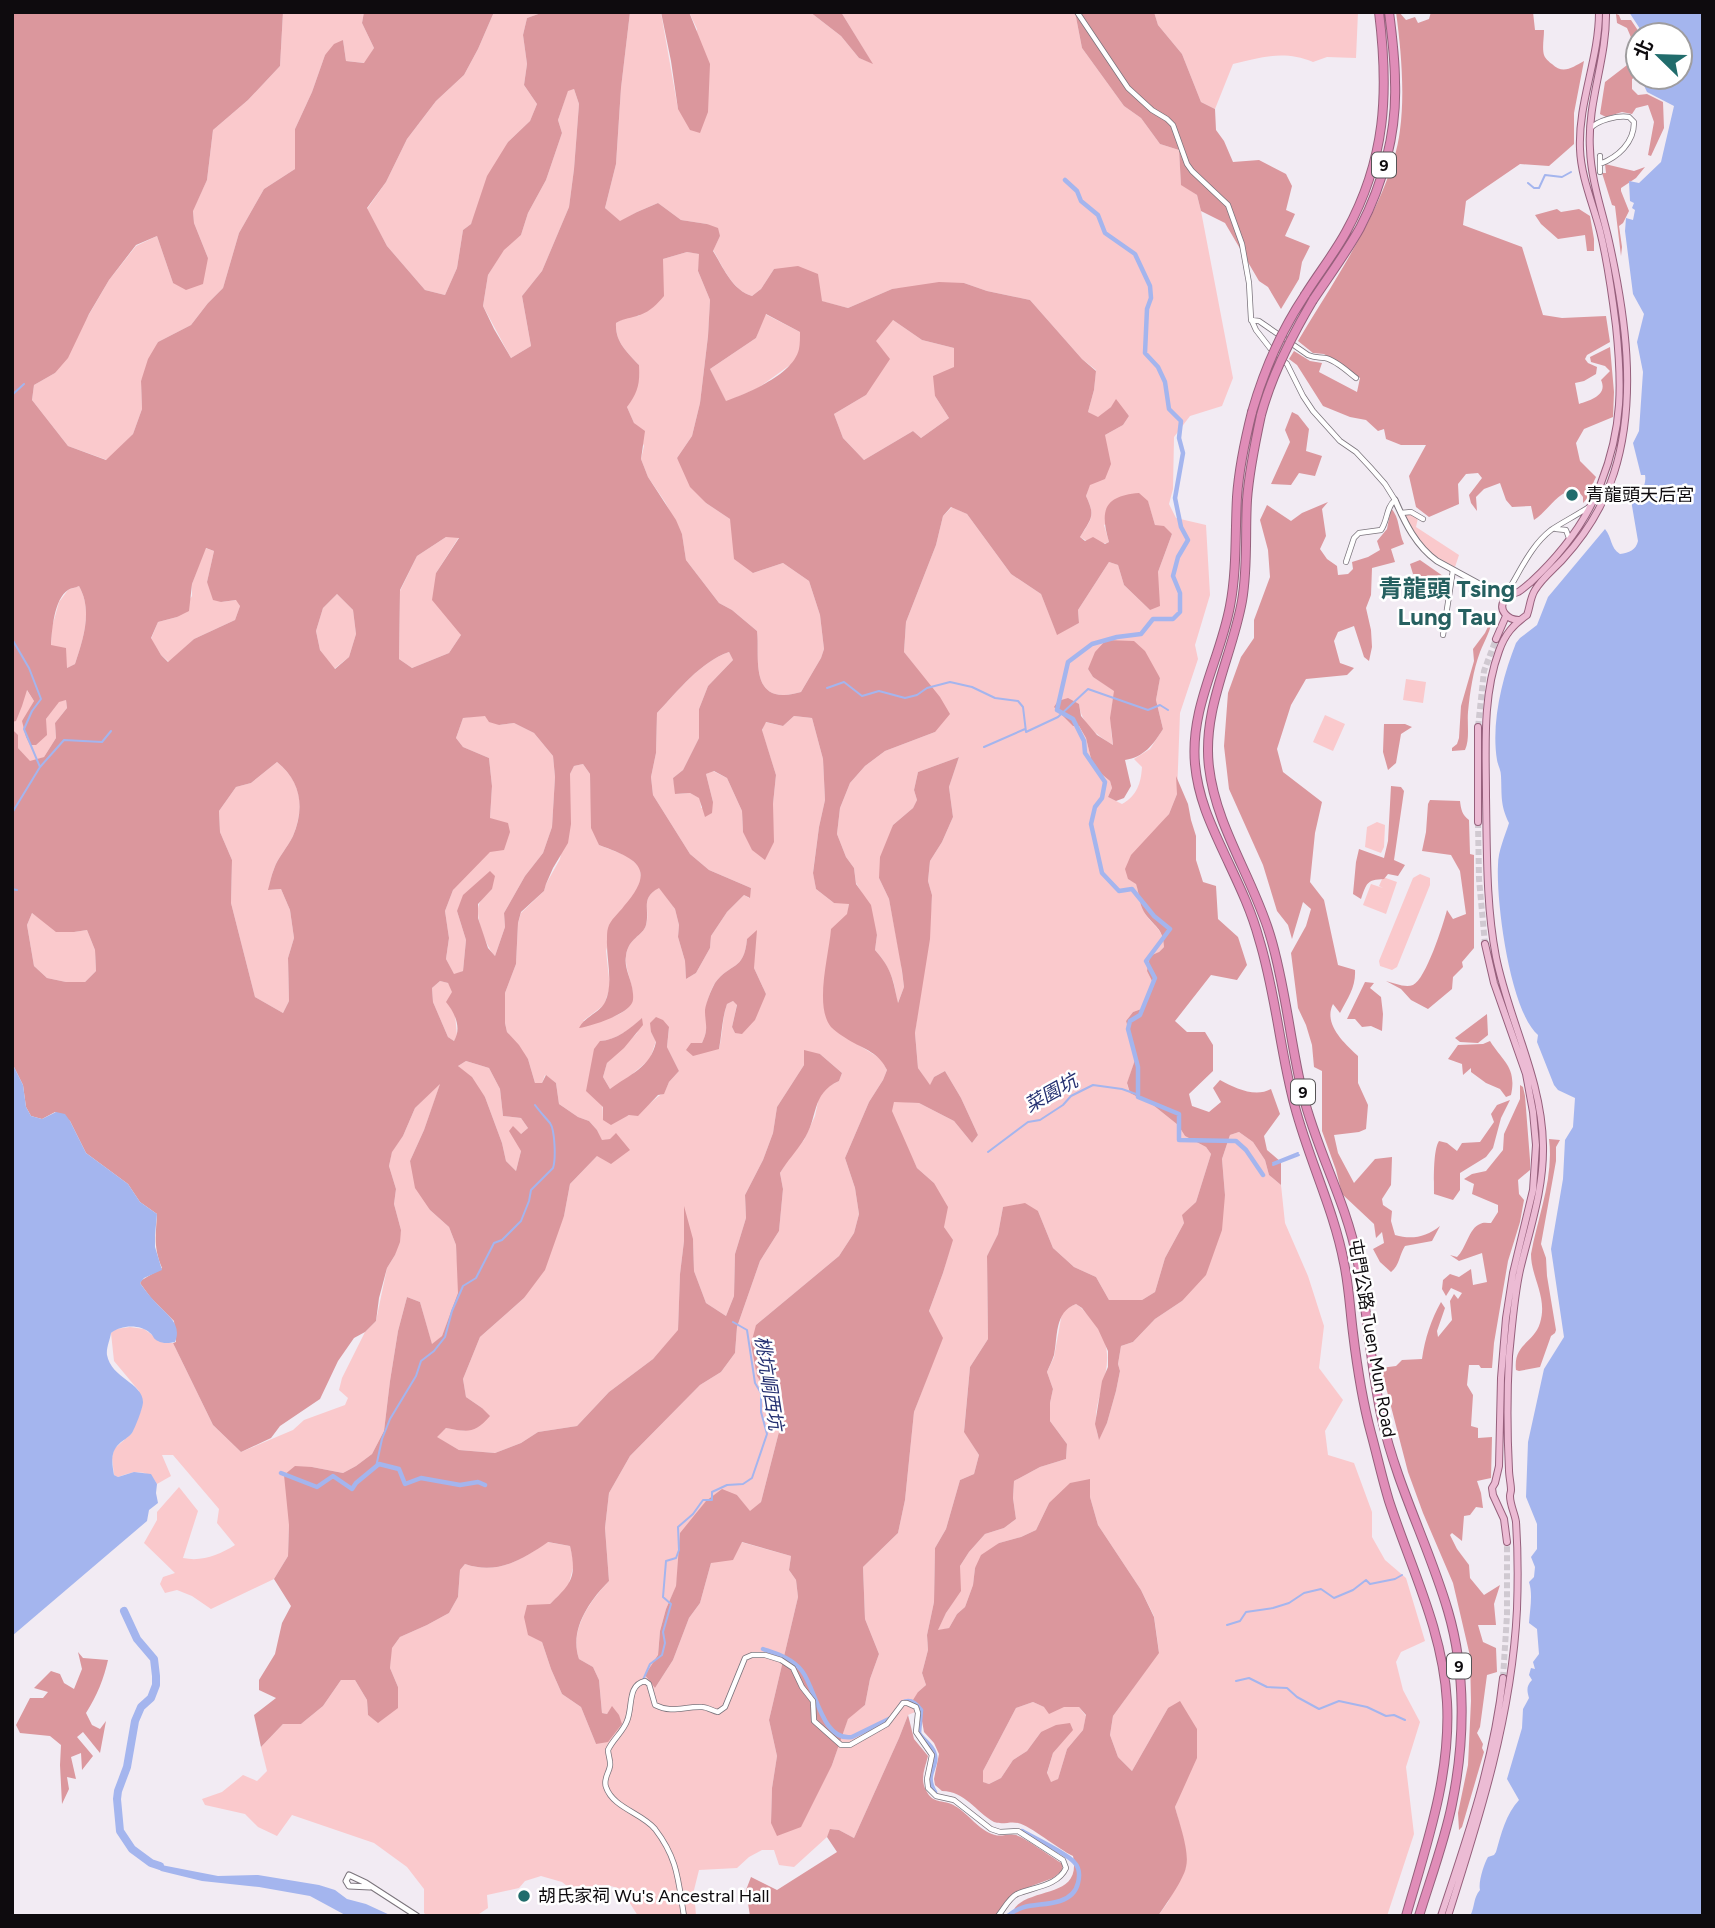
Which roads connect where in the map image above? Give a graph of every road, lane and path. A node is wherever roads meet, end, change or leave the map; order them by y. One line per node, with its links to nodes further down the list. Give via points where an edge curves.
1 (1077, 12): 12 (street, via 1128,88 1173,125 1192,172 1228,205 1242,244)
2 (1379, 12): 14 (highway, 屯門公路 Tuen Mun Road / 9, bridge, via 1385,85 1374,163 1350,225 1290,318 1271,357)
3 (1389, 12): 14 (highway, 屯門公路 Tuen Mun Road / 9, bridge, via 1395,94 1384,167 1359,229 1292,337)
4 (1599, 12): 16 (main road, via 1580,124 1580,151 1612,287 1620,401 1610,459)
5 (1606, 12): 6 (main road)
6 (1592, 105): 7 (street, via 1594,114); 8 (main road)
7 (1604, 120): 8 (street); 10 (street, via 1628,117 1634,128 1622,150)
8 (1589, 132): 26 (main road, via 1592,171 1621,308 1627,379 1625,428 1615,471 1597,512)
9 (1600, 156): 10 (street)
10 (1600, 164): 11 (street)
11 (1600, 172)
12 (1251, 319): 13 (street); 15 (street, via 1287,364 1313,411 1370,467)
13 (1356, 378)
14 (1256, 414): 47 (highway, 屯門公路 Tuen Mun Road / 9, via 1244,445 1238,481 1231,600 1199,709 1195,766 1203,807 1259,939 1293,1101 1343,1256 1369,1428 1443,1662 1445,1763); 48 (highway, 屯門公路 Tuen Mun Road / 9, via 1243,599 1210,718 1208,761 1220,815 1270,935 1304,1097 1357,1258 1383,1423 1449,1613 1458,1655 1459,1761 1450,1811)
15 (1395, 500): 17 (street); 21 (street, via 1381,530 1354,538)
16 (1592, 504): 19 (street); 20 (main road)
17 (1401, 513): 18 (street, via 1411,512); 22 (street, via 1422,548)
18 (1423, 519)
19 (1552, 530): 20 (street, via 1566,530); 23 (street, via 1534,548)
20 (1569, 539): 24 (main road)
21 (1346, 562)
22 (1453, 570): 25 (street); 29 (street)
23 (1515, 582)
24 (1516, 593): 25 (main road); 26 (main road)
25 (1505, 598): 27 (main road)
26 (1529, 603): 28 (main road, via 1529,611)
27 (1506, 616): 28 (main road); 30 (main road)
28 (1520, 619): 32 (main road, via 1498,653)
29 (1443, 635)
30 (1496, 639)
31 (1478, 727): 33 (main road)
32 (1486, 735): 33 (street, via 1484,757); 37 (main road, via 1491,923 1500,975 1537,1091 1543,1140 1539,1196 1519,1276 1509,1355)
33 (1478, 763): 34 (main road)
34 (1478, 822)
35 (1485, 944): 36 (main road, via 1526,1074 1536,1145 1533,1190 1506,1318)
36 (1495, 1483): 37 (main road, via 1503,1480); 39 (main road)
37 (1510, 1485): 38 (main road)
38 (1510, 1495): 39 (main road); 42 (main road, via 1516,1521 1514,1645 1493,1766)
39 (1495, 1497): 40 (main road)
40 (1507, 1542)
41 (1503, 1678): 42 (main road)
42 (1471, 1835): 49 (main road); 50 (main road)
43 (349, 1875): 44 (street, via 349,1886 370,1887)
44 (417, 1916)
45 (684, 1916): 46 (street, via 671,1854 651,1824 618,1802 607,1788 608,1750 627,1720 639,1682 649,1684 655,1705 660,1707 705,1707 718,1712 725,1707 745,1658 765,1655 793,1668 813,1701 814,1721 841,1745 859,1741 887,1724 901,1705 916,1707 916,1732 932,1755 926,1779 932,1794 954,1800 991,1829 1018,1831 1063,1860 1066,1868 1061,1877 1016,1895)
46 (998, 1916)
47 (1406, 1916)
48 (1419, 1916)
49 (1441, 1916)
50 (1448, 1916)

